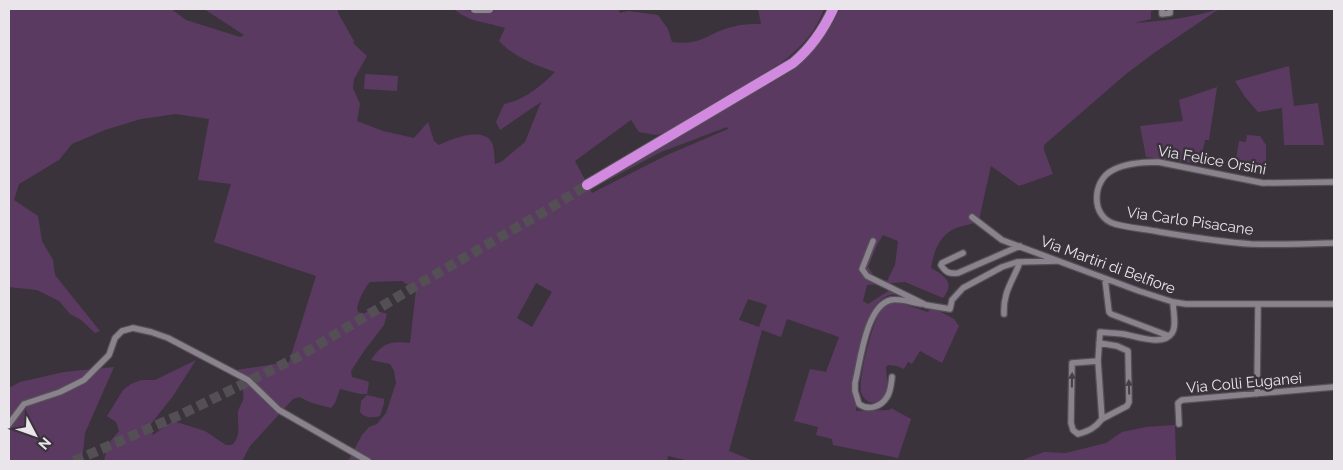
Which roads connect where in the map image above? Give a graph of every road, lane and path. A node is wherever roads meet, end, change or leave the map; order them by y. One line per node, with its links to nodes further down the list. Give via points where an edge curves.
1 (475, 9): 2 (street)
2 (489, 9)
3 (832, 9): 7 (highway, via 814,42 793,63)
4 (1162, 9): 5 (street, via 1162,14 1170,14)
5 (1170, 9)
6 (1334, 182): 8 (street, Via Felice Orsini, via 1263,183 1147,162 1112,170)
7 (587, 185)
8 (1097, 189): 11 (street, Via Carlo Pisacane, via 1099,210 1113,223 1251,244)
9 (972, 217): 12 (street, Via Martiri di Belfiore, via 1002,240)
10 (873, 241): 19 (street, via 862,269 867,276)
11 (1334, 244)
12 (1020, 246): 13 (street, via 958,274 944,271 942,263); 14 (street, Via Martiri di Belfiore)
13 (962, 253)
14 (1060, 261): 15 (street); 16 (street, Via Martiri di Belfiore)
15 (1020, 262): 19 (street, via 1002,267 963,288 952,300 950,308); 21 (street, via 1009,284)
16 (1105, 279): 17 (street, Via Martiri di Belfiore); 22 (street, via 1111,314)
17 (1172, 302): 20 (street, Via Martiri di Belfiore); 22 (street, via 1174,326)
18 (1334, 304): 20 (street, Via Martiri di Belfiore)
19 (926, 305): 25 (street, via 888,300 874,314 855,383 859,404 874,408 883,402 890,390)
20 (1258, 305): 27 (street)
21 (1004, 314)
22 (1169, 336): 23 (street, via 1155,340 1100,332)
23 (1099, 343): 24 (street); 28 (street, one-way to 23, via 1129,402 1128,351)
24 (1098, 361): 28 (street); 28 (street, one-way to 24, via 1088,432 1078,434 1071,423 1072,362)
25 (892, 377)
26 (1334, 387): 27 (street, Via Colli Euganei)
27 (1257, 394): 30 (street, Via Colli Euganei, via 1182,400 1178,403)
28 (1102, 419)
29 (9, 424): 31 (street, via 24,404 84,380 109,355 115,338 122,331 133,328 168,338 248,380 279,410)
30 (1178, 424)
31 (368, 461)

